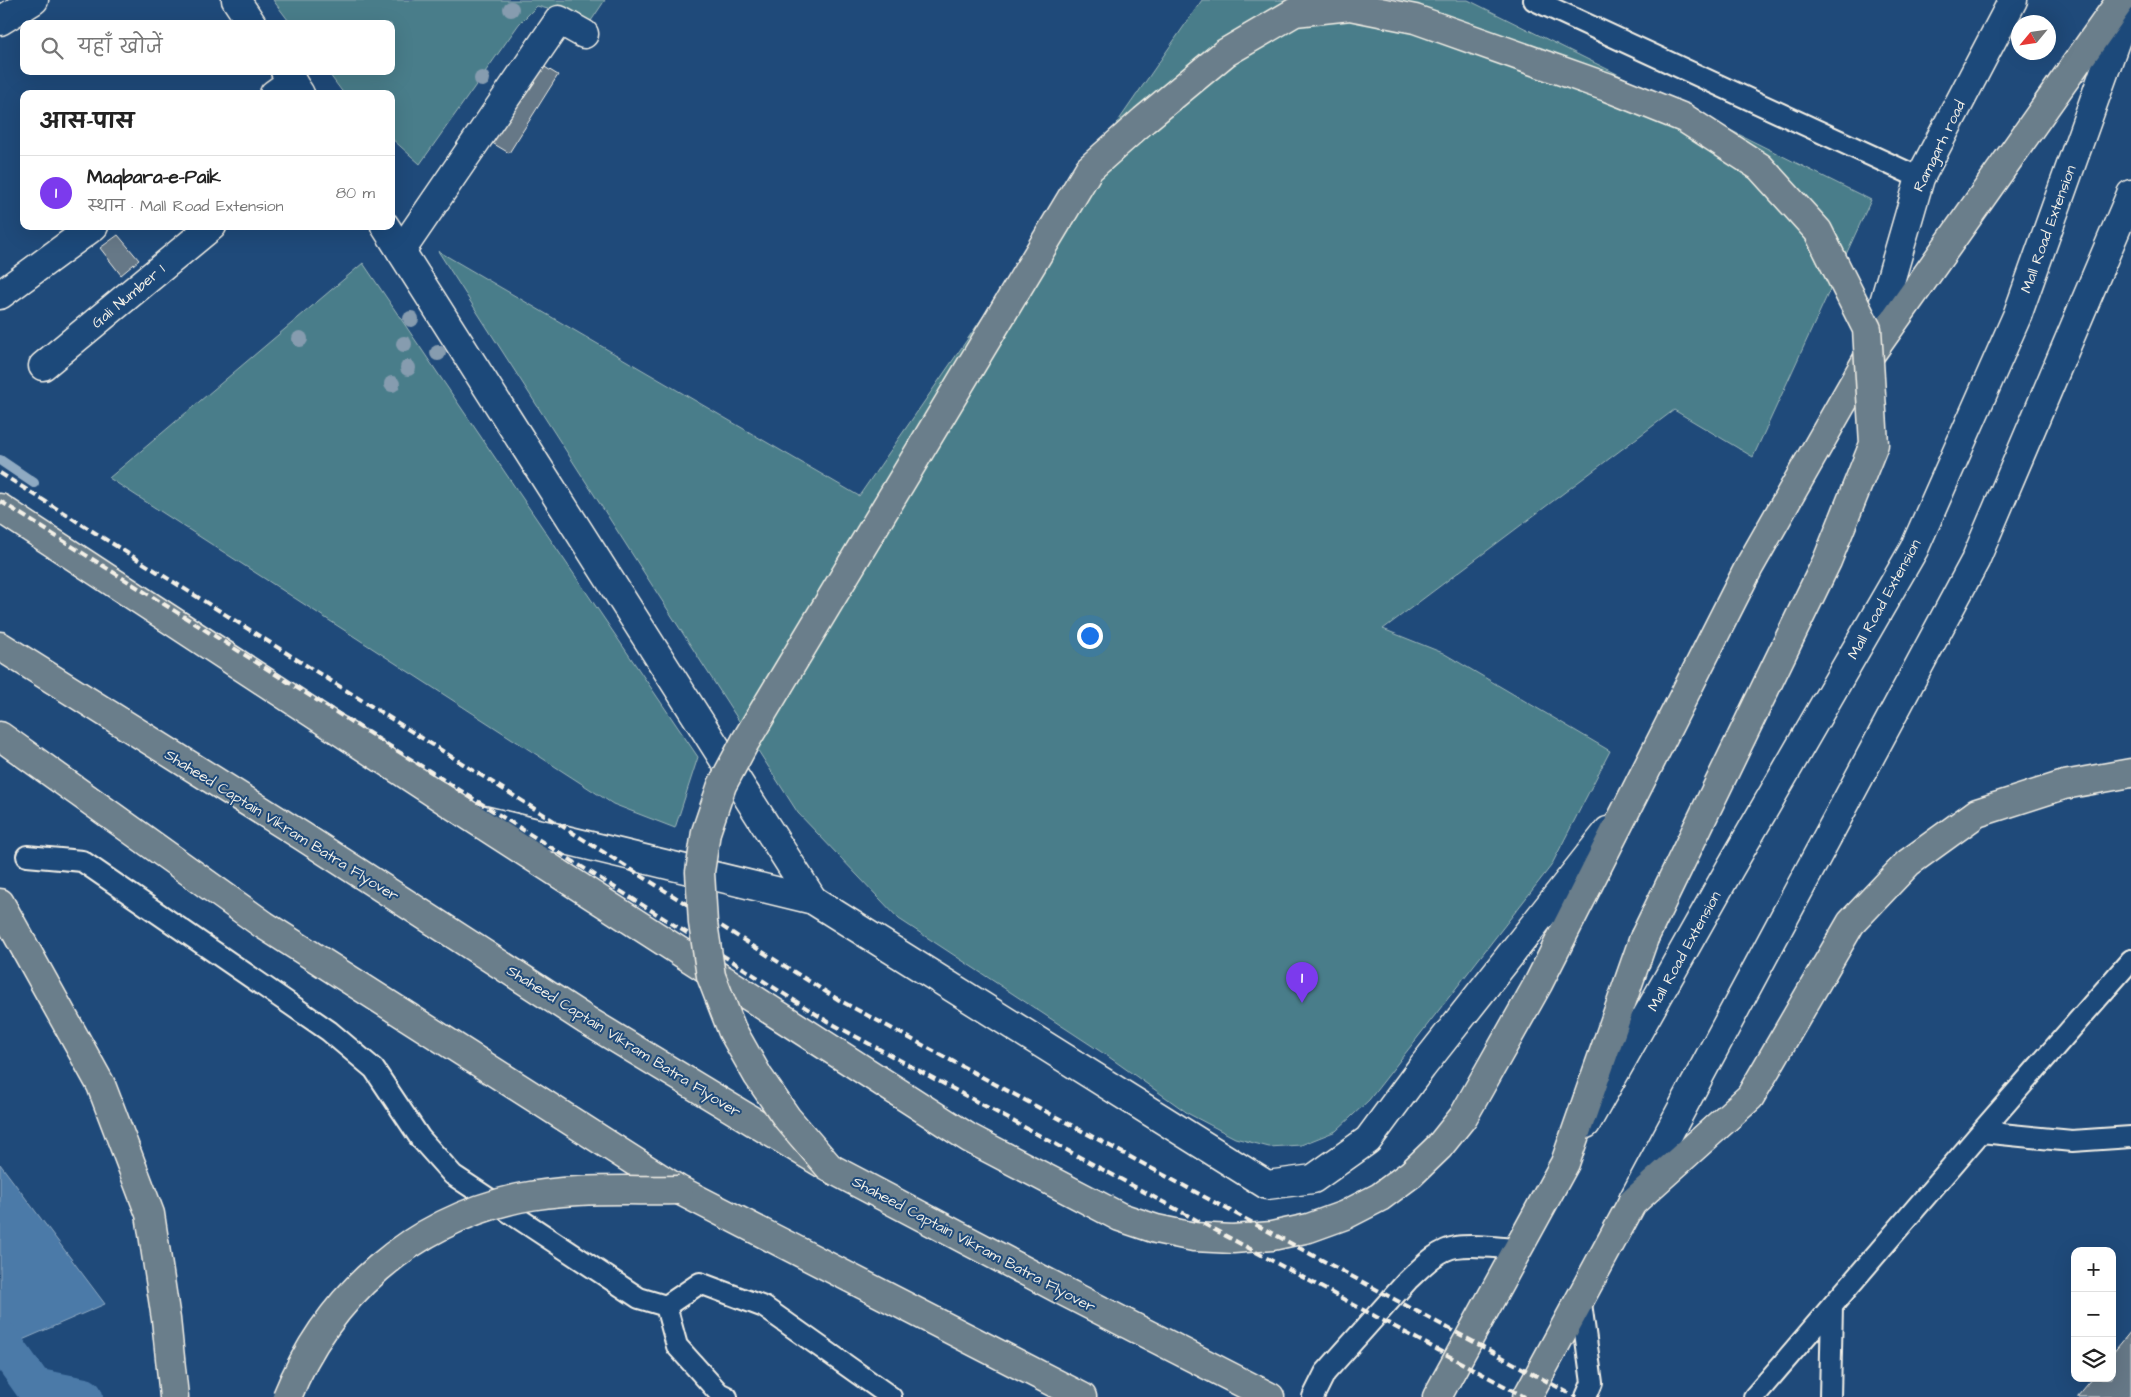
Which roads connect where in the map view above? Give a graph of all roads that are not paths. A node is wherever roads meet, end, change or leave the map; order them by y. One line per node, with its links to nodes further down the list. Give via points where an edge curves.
1 (34, 0): 8 (street)
2 (236, 0): 7 (street)
3 (1534, 0): 10 (lane)
4 (2013, 0): 10 (street, Ramgarh road)
5 (2121, 0): 17 (highway)
6 (2130, 0): 31 (street, Mall Road Extension, via 2017,316 1914,549)
7 (249, 20)
8 (0, 21)
9 (584, 34): 15 (street, via 559,20)
10 (1920, 178): 17 (street, Ramgarh road)
11 (2131, 194): 34 (street, via 1975,561)
12 (89, 230): 16 (street)
13 (207, 230): 18 (street, Gali Number 1)
14 (387, 230): 15 (street)
15 (400, 251): 26 (street)
16 (0, 295)
17 (1868, 358): 23 (highway, via 1749,566)
18 (43, 366)
19 (0, 508): 24 (highway)
20 (0, 646): 32 (highway, Shaheed Captain Vikram Batra Flyover, via 586,1020)
21 (0, 736): 33 (highway, via 264,925)
22 (2131, 773): 34 (highway, via 2064,785 1977,813 1908,863 1851,924 1750,1097)
23 (1630, 803): 24 (highway, via 1538,984 1463,1117 1439,1147 1380,1197 1345,1215 1309,1228 1272,1236 1233,1239 1194,1237 1120,1217 969,1138); 26 (street, via 1368,1140 1313,1179 1267,1185)
24 (471, 817): 26 (street)
25 (27, 856): 37 (lane, via 82,861 329,1031 374,1069 420,1138 453,1175 639,1298)
26 (812, 900)
27 (0, 904): 39 (highway, via 101,1085 150,1214)
28 (2131, 960): 29 (lane)
29 (1980, 1132): 30 (lane, via 2072,1141); 38 (lane)
30 (2131, 1137)
31 (1565, 1163): 32 (highway, bridge, via 1644,938 1827,561 1874,444 1867,329 1818,231 1760,167 1684,118 1416,19 1350,6 1295,12 1225,52 1089,169 722,785 706,832 700,872 711,976 732,1030 758,1076 787,1118); 35 (highway)
32 (830, 1168): 44 (highway, Shaheed Captain Vikram Batra Flyover)
33 (679, 1190): 40 (highway, bridge, via 577,1192 520,1198 464,1215 414,1241 368,1276 329,1318 299,1367); 43 (highway)
34 (1632, 1204): 36 (highway)
35 (1518, 1249): 45 (lane, via 1454,1247 1438,1254 1408,1280 1325,1373); 46 (highway)
36 (1580, 1296): 47 (highway); 48 (lane, via 1592,1383)
37 (666, 1306): 41 (lane, via 677,1346 719,1393); 42 (lane, via 700,1283 764,1307)
38 (1832, 1306): 49 (lane); 50 (lane)
39 (174, 1397)
40 (287, 1397)
41 (727, 1397)
42 (891, 1397)
43 (1082, 1397)
44 (1270, 1397)
45 (1312, 1397)
46 (1437, 1397)
47 (1526, 1397)
48 (1586, 1397)
49 (1754, 1397)
50 (1830, 1397)

